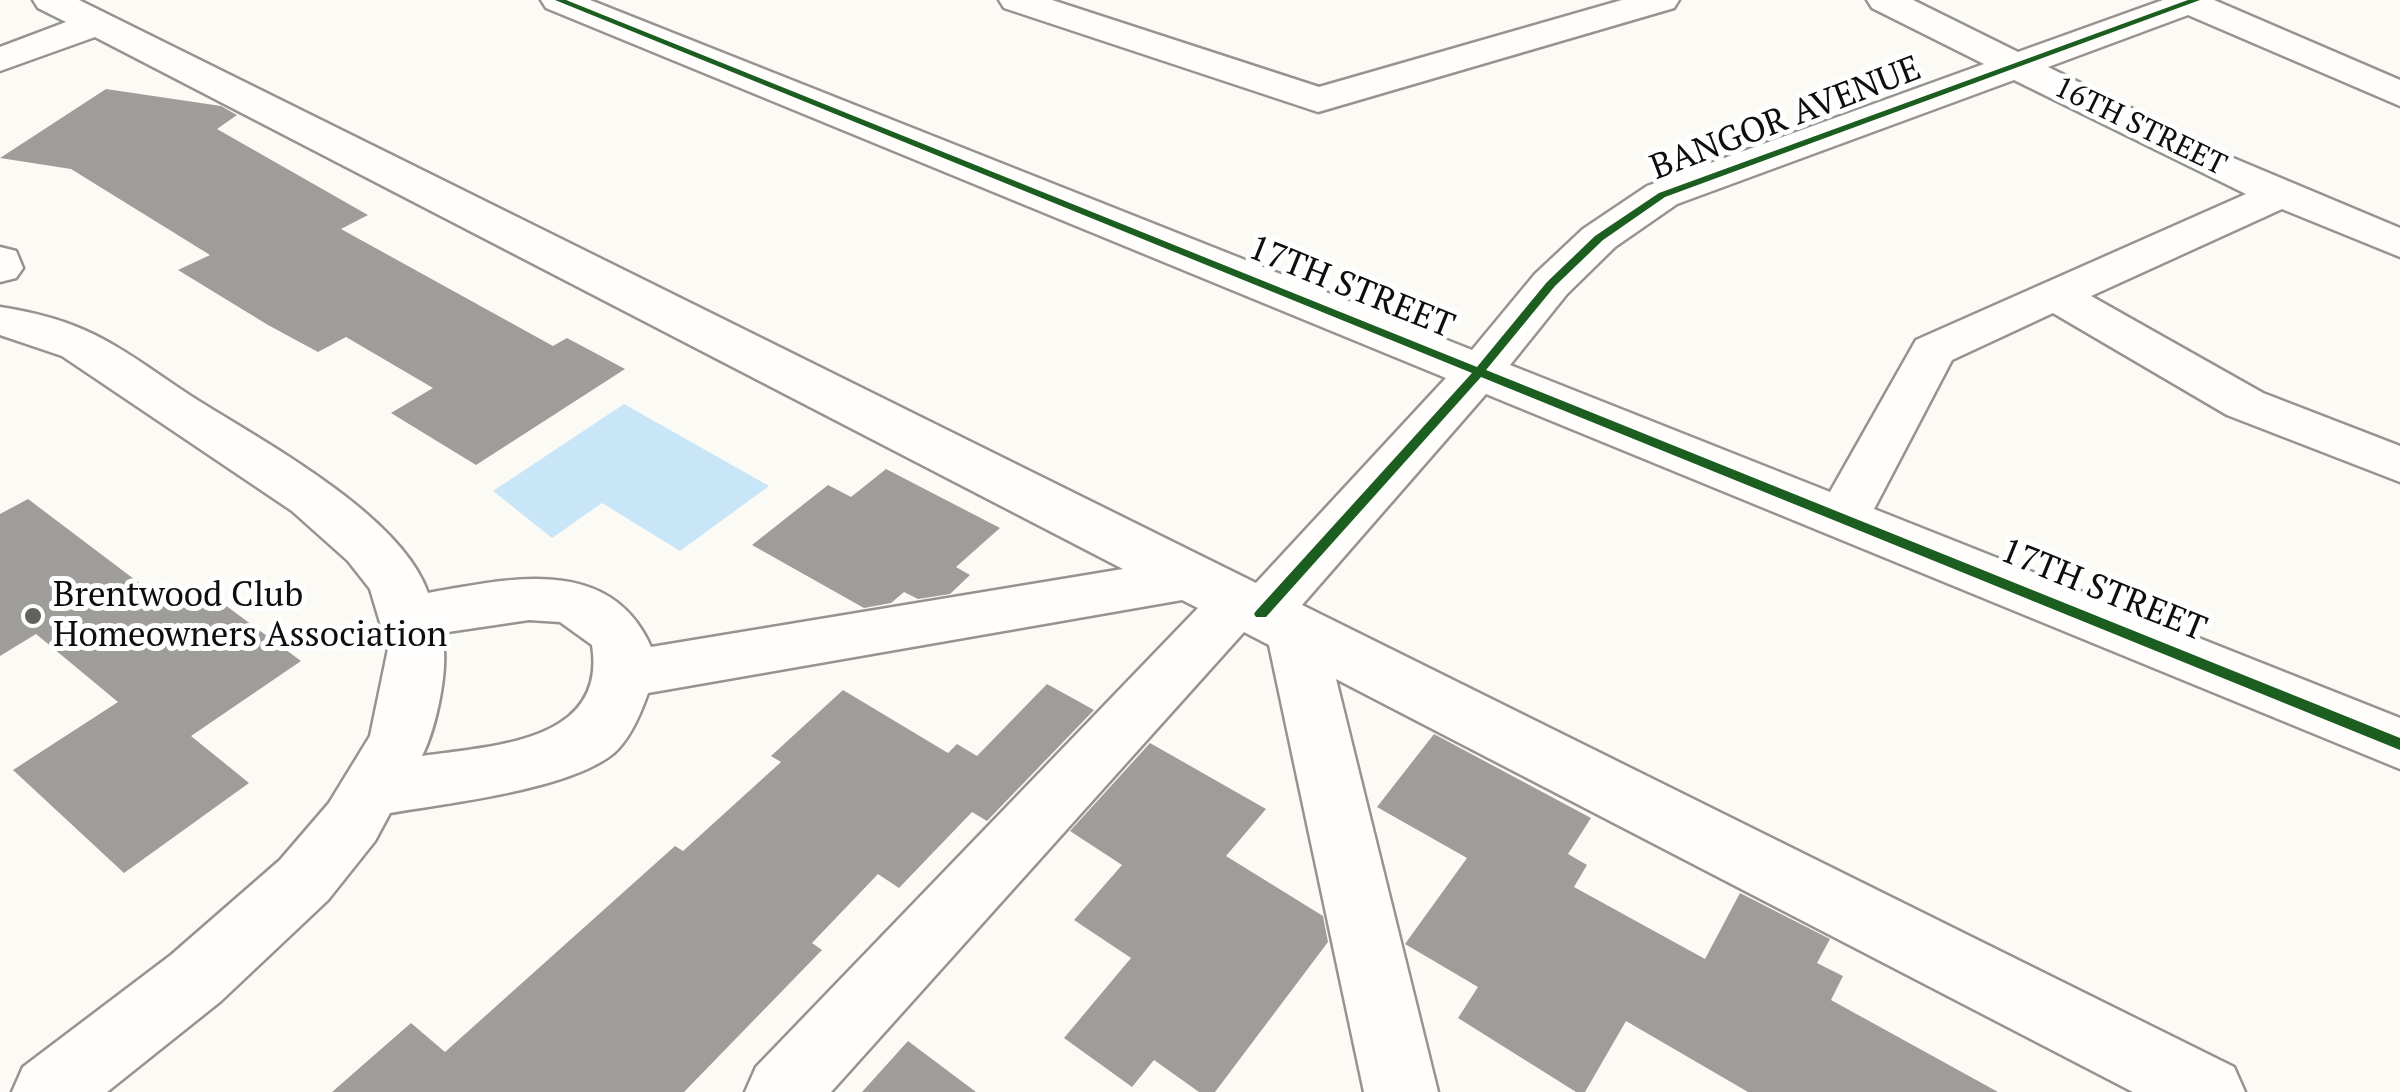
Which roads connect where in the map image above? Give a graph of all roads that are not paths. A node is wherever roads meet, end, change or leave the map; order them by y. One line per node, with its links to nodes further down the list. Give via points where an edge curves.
1 (559, 0): 14 (street, 17TH STREET)
2 (1017, 0): 3 (street, via 1318,100)
3 (1661, 0)
4 (1885, 0): 8 (street, 16TH STREET)
5 (2190, 1): 8 (street, BANGOR AVENUE); 9 (street)
6 (74, 12): 7 (street); 17 (street)
7 (0, 60)
8 (2014, 64): 10 (street, 16TH STREET); 14 (street, BANGOR AVENUE, via 1662,195 1599,238)
9 (2400, 94)
10 (2281, 194): 11 (street, 16TH STREET); 12 (street)
11 (2400, 244)
12 (2058, 297): 15 (street, via 2245,404); 16 (street, via 1934,350)
13 (0, 321): 18 (street, via 80,346 311,498 367,547 396,583)
14 (1480, 372): 16 (street, 17TH STREET); 17 (street, BANGOR AVENUE)
15 (2400, 466)
16 (1842, 518): 20 (street, 17TH STREET)
17 (1246, 606): 19 (street); 23 (street, BANGOR AVENUE); 24 (street); 25 (street)
18 (408, 618): 19 (street, via 545,599 590,611 617,629 627,656); 21 (street, via 418,649 400,740)
19 (623, 674): 21 (street, via 615,704 590,738 545,758)
20 (2400, 744)
21 (370, 791): 22 (street, via 304,880 196,978)
22 (49, 1092)
23 (782, 1092)
24 (1401, 1092)
25 (2208, 1092)

